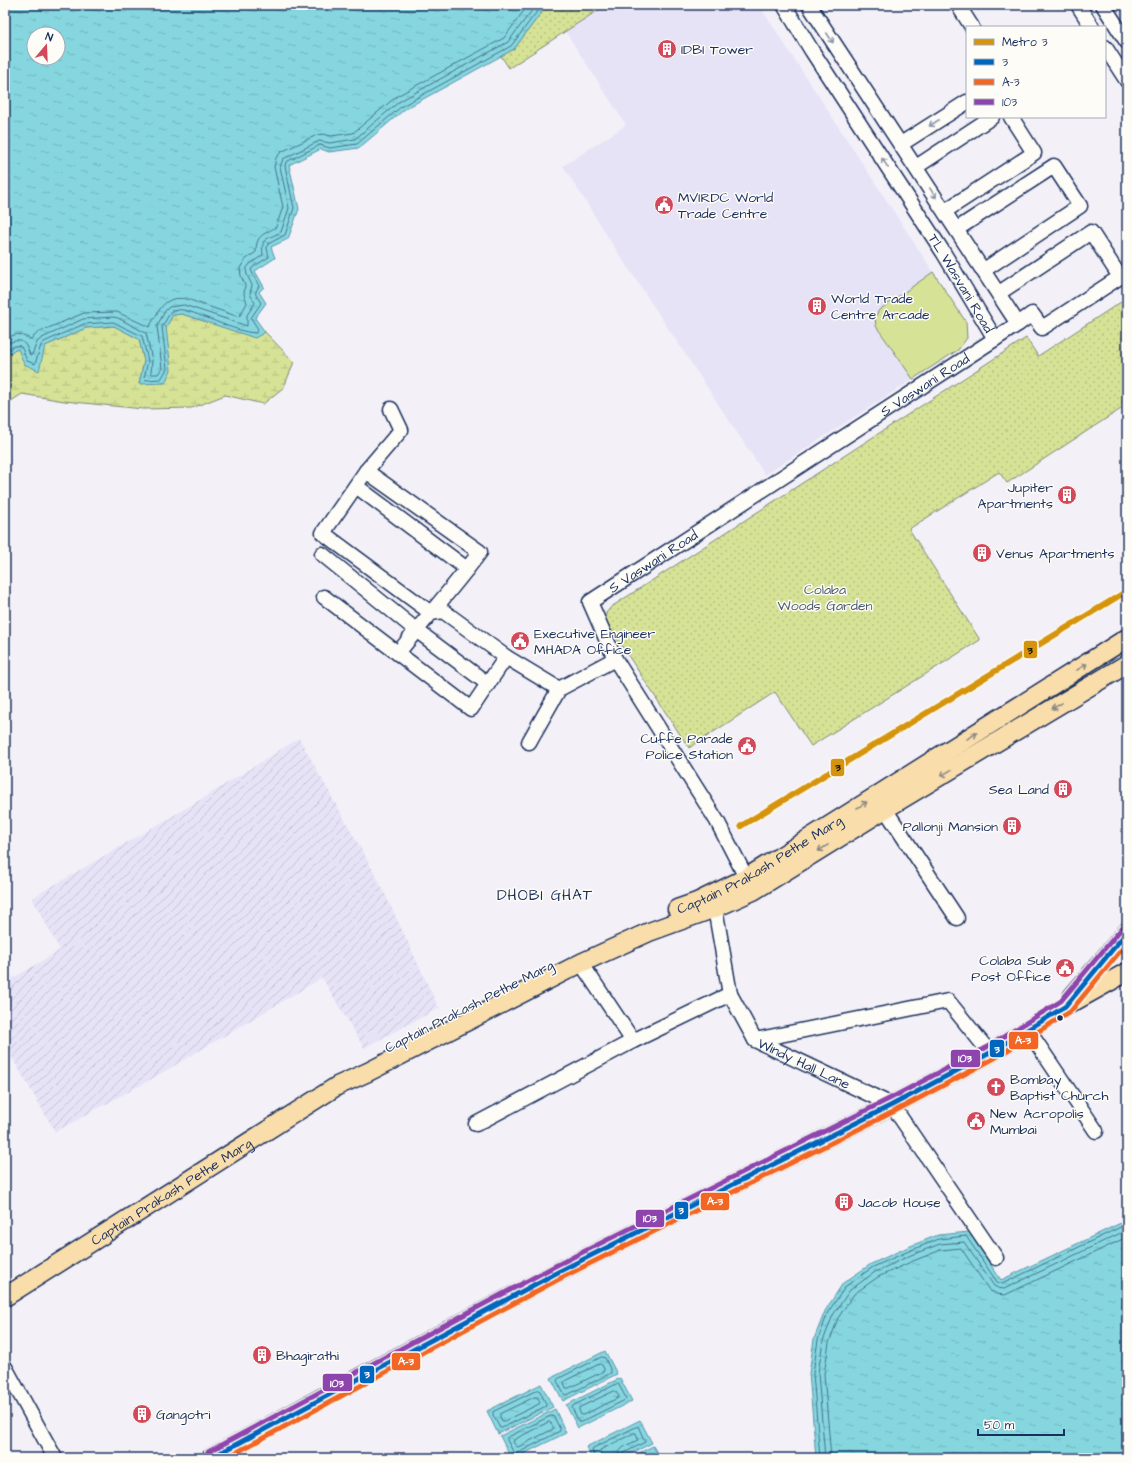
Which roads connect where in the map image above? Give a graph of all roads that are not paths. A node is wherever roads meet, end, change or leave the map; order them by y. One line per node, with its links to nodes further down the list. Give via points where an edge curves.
1 (784, 5): 21 (street, TL Wasvani Road, one-way to 1, via 943,252)
2 (809, 5): 14 (street, TL Wasvani Road, one-way to 14)
3 (958, 5): 6 (street)
4 (1078, 5): 7 (street)
5 (1103, 5): 8 (street)
6 (971, 26)
7 (1091, 26)
8 (1127, 42)
9 (1106, 49): 10 (street)
10 (1127, 81)
11 (966, 103): 14 (street, one-way to 14)
12 (990, 118): 15 (street)
13 (1012, 118): 16 (street, via 1034,153)
14 (901, 144): 15 (street, TL Wasvani Road)
15 (916, 167): 16 (street, TL Wasvani Road, one-way to 16)
16 (945, 212): 17 (street, TL Wasvani Road)
17 (957, 229): 18 (street, TL Wasvani Road); 18 (street, via 1054,166 1076,199 1080,206)
18 (984, 270): 19 (street, TL Wasvani Road)
19 (999, 293): 20 (street, TL Wasvani Road); 20 (street, via 1091,232 1120,277 1042,328 1032,314)
20 (1018, 324): 21 (street, TL Wasvani Road)
21 (995, 339): 34 (street, S Vaswani Road, via 590,602)
22 (391, 409): 23 (street, via 401,430)
23 (366, 471): 24 (street); 26 (street, via 480,552)
24 (356, 486): 26 (street); 28 (street, via 324,533)
25 (322, 554): 29 (street)
26 (468, 569): 28 (street)
27 (324, 597): 32 (street)
28 (432, 613): 29 (street); 33 (street, via 443,611)
29 (416, 630): 32 (street); 37 (street)
30 (1127, 638): 31 (main road, Captain Prakash Pethe Marg)
31 (1107, 651): 35 (main road); 41 (main road, Captain Prakash Pethe Marg, one-way to 31)
32 (398, 653): 37 (street, via 471,709)
33 (506, 657): 37 (street); 38 (street)
34 (615, 658): 38 (street); 41 (street, S Vaswani Road, via 717,821)
35 (1127, 660)
36 (1127, 664): 40 (main road, Captain Prakash Pethe Marg, one-way to 40)
37 (488, 684)
38 (559, 689): 39 (street)
39 (529, 742)
40 (885, 809): 41 (main road, Captain Prakash Pethe Marg, one-way to 41); 43 (street)
41 (749, 885): 42 (main road, Captain Prakash Pethe Marg); 53 (main road, Captain Prakash Pethe Marg, via 638,924 568,956 362,1061)
42 (715, 908): 45 (main road, Captain Prakash Pethe Marg, via 649,932); 47 (street, Windy Hall Lane)
43 (957, 918)
44 (1127, 932): 48 (main road)
45 (581, 963): 51 (street); 53 (main road, Captain Prakash Pethe Marg)
46 (1127, 972): 48 (main road)
47 (730, 994): 50 (street, Windy Hall Lane); 51 (street)
48 (1066, 1006): 49 (main road)
49 (1028, 1030): 52 (main road); 56 (street)
50 (755, 1040): 52 (street, via 948,1001); 54 (street, Windy Hall Lane)
51 (633, 1041): 55 (street)
52 (990, 1053): 54 (main road)
53 (337, 1086): 58 (main road, Captain Prakash Pethe Marg)
54 (892, 1106): 57 (street); 61 (main road, via 558,1272)
55 (476, 1124)
56 (1096, 1131)
57 (996, 1258)
58 (5, 1297)
59 (5, 1367): 60 (street)
60 (55, 1458)
61 (211, 1458)

